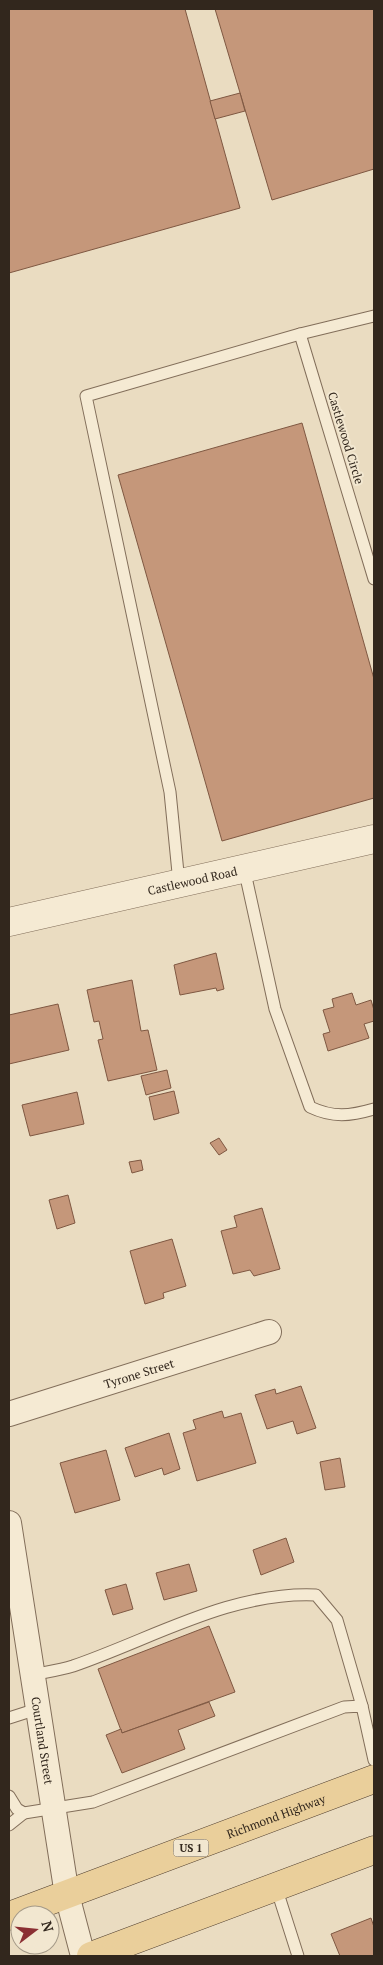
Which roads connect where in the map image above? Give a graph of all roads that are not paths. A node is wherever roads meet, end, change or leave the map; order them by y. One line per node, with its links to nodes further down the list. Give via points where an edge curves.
1 (374, 316): 2 (lane)
2 (300, 334): 3 (lane, Castlewood Circle); 6 (lane, via 86,396 170,792)
3 (374, 579)
4 (374, 839): 5 (street, Castlewood Road)
5 (244, 868): 6 (street, Castlewood Road); 8 (lane, via 276,1009 310,1107 327,1115 357,1114)
6 (179, 884): 7 (street, Castlewood Road)
7 (9, 922)
8 (374, 1109)
9 (269, 1332): 10 (street, Tyrone Street)
10 (9, 1414)
11 (9, 1523): 12 (street, Courtland Street)
12 (32, 1675): 13 (lane, via 72,1666 220,1609 293,1594 316,1595 338,1620); 14 (street, Courtland Street)
13 (362, 1706): 16 (lane); 19 (lane, via 344,1707 315,1716 93,1802)
14 (38, 1709): 15 (lane); 19 (street, Courtland Street)
15 (9, 1718)
16 (374, 1760)
17 (374, 1779): 24 (main road, Richmond Highway / US 1)
18 (9, 1796): 20 (lane)
19 (53, 1808): 20 (lane); 24 (street, Courtland Street)
20 (24, 1813): 21 (lane)
21 (9, 1825)
22 (374, 1850): 23 (main road)
23 (276, 1887): 27 (main road); 28 (lane)
24 (67, 1895): 25 (main road, Richmond Highway / US 1); 26 (street, Courtland Street)
25 (9, 1916)
26 (82, 1956)
27 (92, 1956)
28 (298, 1956)

